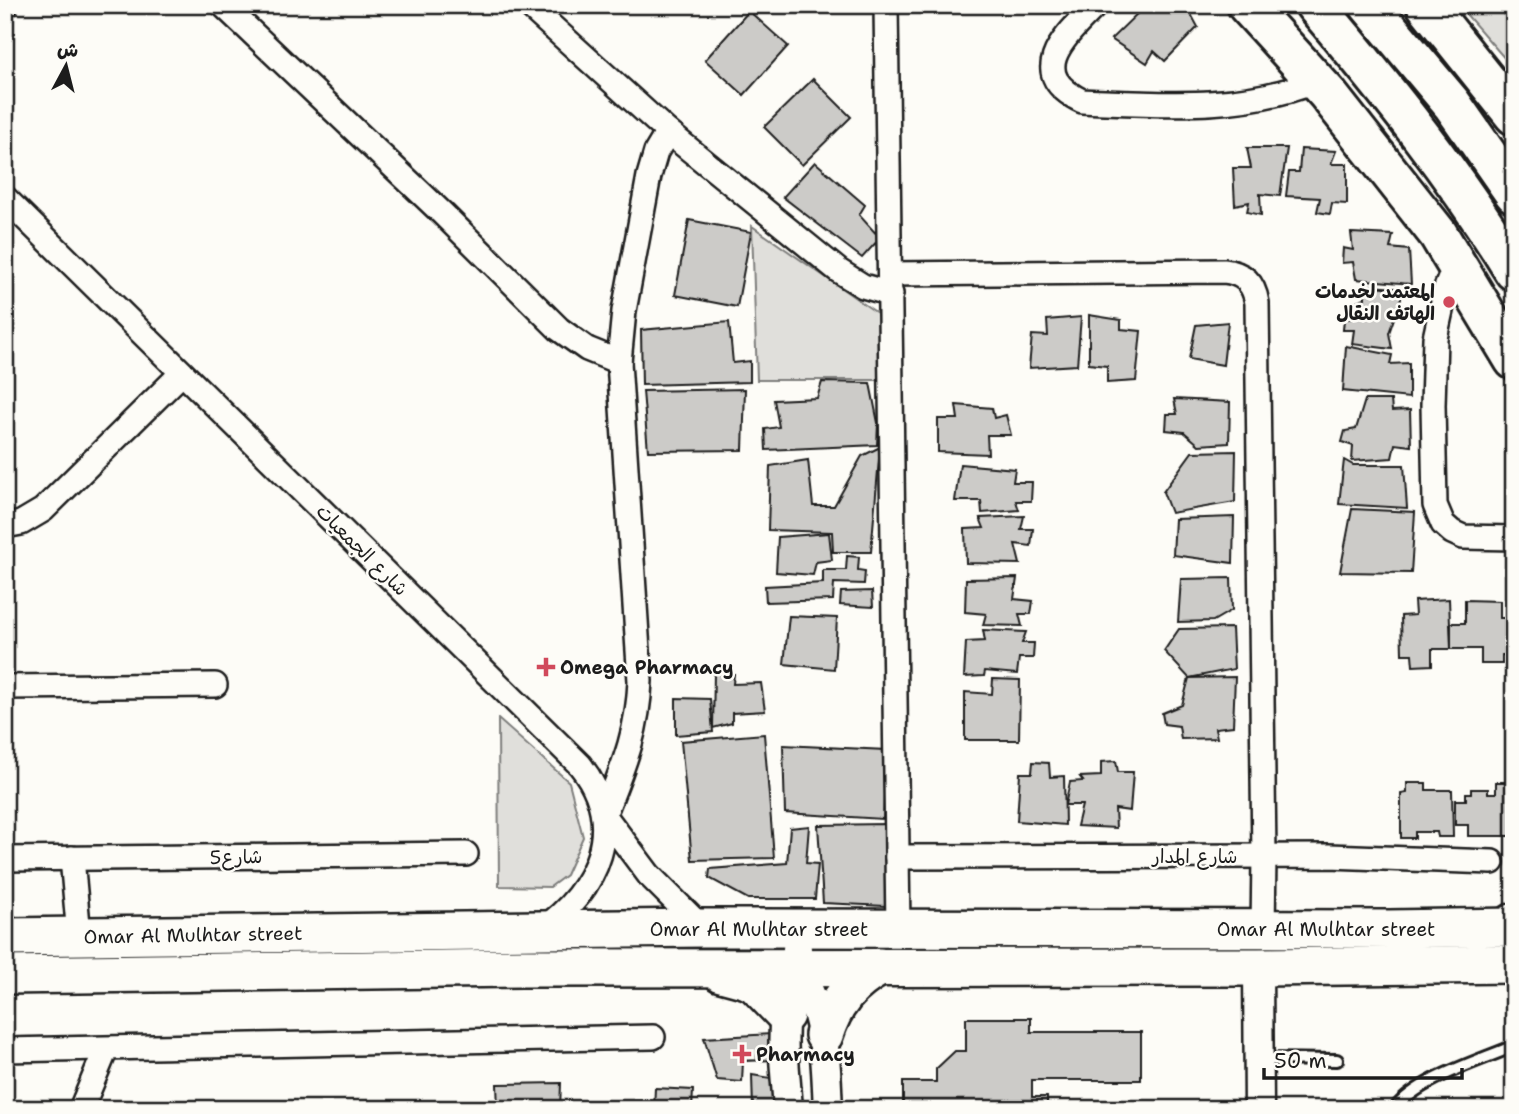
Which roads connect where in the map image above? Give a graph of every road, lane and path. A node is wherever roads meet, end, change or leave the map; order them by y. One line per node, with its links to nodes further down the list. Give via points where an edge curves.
1 (223, 5): 18 (street, via 559,329 587,349)
2 (528, 5): 11 (street)
3 (886, 5): 16 (street)
4 (1096, 5): 9 (street, via 1056,49 1053,65 1057,81 1082,100 1231,103 1273,96)
5 (1247, 5): 9 (highway)
6 (1315, 5): 15 (highway, via 1438,158)
7 (1369, 5): 12 (highway, via 1452,104)
8 (1426, 5): 10 (highway)
9 (1317, 81): 14 (highway)
10 (1514, 115)
11 (668, 132): 16 (street, via 845,275 863,286); 18 (street, via 649,176)
12 (1514, 193)
13 (5, 198): 19 (street, شارع الجمعيات)
14 (1456, 263): 17 (highway); 21 (street, via 1436,338 1435,505 1443,524 1463,537)
15 (1514, 271)
16 (891, 284): 26 (street, via 1224,271 1241,275 1253,287); 27 (street)
17 (1514, 360)
18 (619, 362): 24 (street, via 640,681 630,751)
19 (181, 373): 20 (street, via 43,510); 24 (street, شارع الجمعيات, via 580,765 592,780)
20 (5, 526)
21 (1514, 538)
22 (215, 685): 23 (street)
23 (5, 687)
24 (604, 815): 32 (street, via 649,875); 36 (street, شارع الجمعيات, via 596,866 586,885 558,919)
25 (466, 854): 28 (street, شارع5)
26 (1264, 856): 27 (street, شارع المدار); 30 (street, شارع المدار); 35 (street)
27 (897, 857): 34 (street)
28 (72, 858): 29 (street, شارع5); 37 (street)
29 (5, 859)
30 (1492, 862)
31 (1512, 925): 35 (main road, Omar Al Mulhtar street)
32 (702, 928): 33 (main road, Omar Al Mulhtar street); 36 (main road, Omar Al Mulhtar street); 40 (street)
33 (797, 929): 34 (main road, Omar Al Mulhtar street); 41 (street)
34 (898, 929): 35 (main road, Omar Al Mulhtar street)
35 (1263, 929)
36 (539, 931): 37 (main road, Omar Al Mulhtar street)
37 (79, 936): 38 (main road, Omar Al Mulhtar street)
38 (5, 937)
39 (1514, 964): 43 (main road, Omar Al Mulhtar street)
40 (703, 967): 41 (main road, Omar Al Mulhtar street); 44 (main road, Omar Al Mulhtar street); 45 (main road, via 755,984)
41 (797, 967): 42 (main road, Omar Al Mulhtar street); 45 (street); 46 (street, via 814,1000)
42 (880, 967): 43 (main road, Omar Al Mulhtar street); 46 (main road, via 850,988)
43 (1258, 967): 51 (street)
44 (5, 975)
45 (785, 1015): 54 (street)
46 (824, 1035): 55 (street)
47 (653, 1037): 49 (street)
48 (1514, 1046): 57 (lane, via 1428,1083)
49 (106, 1049): 50 (street); 53 (street)
50 (5, 1050)
51 (1260, 1059): 52 (lane); 56 (street)
52 (1337, 1060)
53 (81, 1109)
54 (788, 1109)
55 (828, 1109)
56 (1259, 1109)
57 (1395, 1109)

